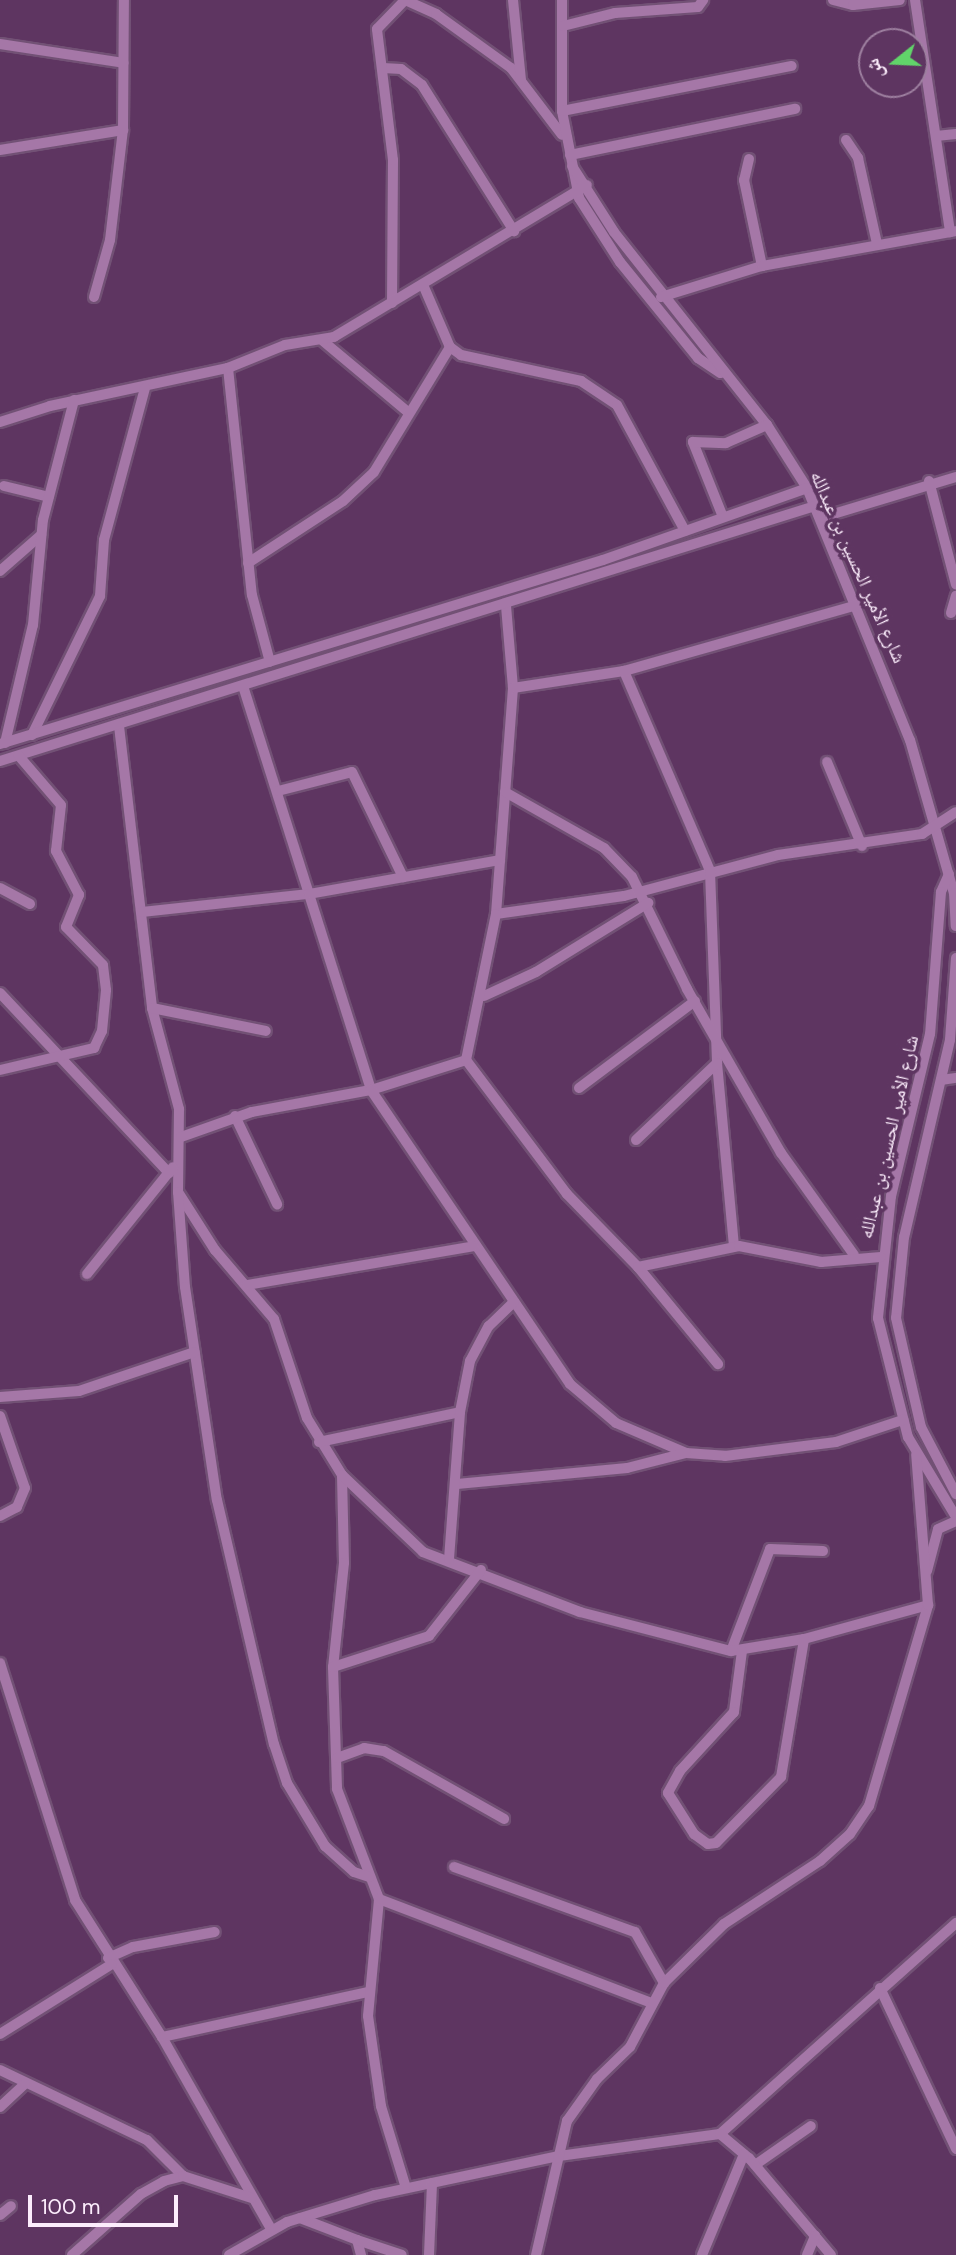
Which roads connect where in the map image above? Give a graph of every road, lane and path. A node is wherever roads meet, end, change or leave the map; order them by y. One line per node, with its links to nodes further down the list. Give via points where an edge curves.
1 (124, 0): 11 (street)
2 (405, 0): 13 (street, via 377,29); 14 (street, via 453,25)
3 (513, 0): 14 (street)
4 (562, 0): 9 (street, شارع الأمير الحسين بن عبدالله)
5 (703, 0): 9 (street, via 698,7 615,13)
6 (833, 0): 7 (street, via 853,5)
7 (900, 0)
8 (915, 0): 19 (street)
9 (563, 26): 16 (street, شارع الأمير الحسين بن عبدالله)
10 (0, 44): 11 (street)
11 (124, 63): 17 (street)
12 (792, 66): 16 (street)
13 (383, 68): 26 (street, via 401,69 422,85); 34 (street, via 393,160)
14 (521, 80): 20 (street)
15 (795, 109): 24 (street)
16 (562, 111): 20 (street, شارع الأمير الحسين بن عبدالله)
17 (123, 130): 22 (street); 32 (street, via 110,240)
18 (956, 134): 19 (street)
19 (936, 136): 27 (street)
20 (564, 138): 24 (street, شارع الأمير الحسين بن عبدالله)
21 (846, 140): 28 (street, via 858,158)
22 (0, 150)
23 (749, 159): 29 (street, via 744,180)
24 (571, 161): 25 (street, شارع الأمير الحسين بن عبدالله)
25 (582, 187): 26 (street); 31 (street, شارع الأمير الحسين بن عبدالله); 33 (street, شارع الأمير الحسين بن عبدالله, via 593,226)
26 (514, 231): 30 (street)
27 (953, 231): 28 (street)
28 (877, 244): 29 (street)
29 (762, 266): 31 (street)
30 (424, 287): 34 (street); 36 (street)
31 (665, 296): 33 (street); 38 (street, شارع الأمير الحسين بن عبدالله)
32 (94, 297)
33 (652, 300): 38 (street, شارع الأمير الحسين بن عبدالله, via 698,358)
34 (392, 303): 35 (street)
35 (323, 341): 37 (street, via 285,345); 41 (street)
36 (450, 347): 41 (street); 52 (street, via 485,363 580,381 605,394 631,425)
37 (228, 368): 39 (street); 54 (street)
38 (722, 374): 43 (street, شارع الأمير الحسين بن عبدالله)
39 (145, 388): 40 (street); 68 (street, via 104,540 100,596)
40 (75, 400): 42 (street); 48 (street)
41 (409, 413): 54 (street, via 389,453 359,486)
42 (0, 422)
43 (767, 425): 47 (street, شارع الأمير الحسين بن عبدالله); 50 (street, via 726,443 693,442)
44 (956, 477): 45 (street)
45 (929, 481): 51 (street); 56 (street)
46 (4, 486): 48 (street)
47 (807, 488): 49 (street, شارع الأمير الحسين بن عبدالله); 50 (street)
48 (49, 498): 53 (street)
49 (815, 506): 51 (street, شارع الأمير الحسين بن عبدالله); 60 (street)
50 (723, 517): 52 (street)
51 (820, 518): 59 (street, شارع الأمير الحسين بن عبدالله)
52 (685, 531): 58 (street)
53 (41, 535): 55 (street); 69 (street, via 33,625)
54 (248, 563): 63 (street)
55 (0, 571)
56 (956, 585)
57 (956, 596): 61 (street)
58 (464, 604): 62 (street); 63 (street)
59 (858, 605): 64 (street); 76 (street, شارع الأمير الحسين بن عبدالله)
60 (506, 606): 62 (street); 66 (street)
61 (951, 613)
62 (468, 616): 65 (street)
63 (271, 662): 68 (street)
64 (624, 671): 66 (street); 81 (street)
65 (243, 686): 67 (street); 73 (street)
66 (513, 688): 74 (street)
67 (119, 726): 70 (street); 89 (street)
68 (32, 735): 69 (street)
69 (3, 743)
70 (19, 756): 71 (street); 99 (street, via 61,805 56,851 79,895 66,927 105,970 100,1041 89,1051)
71 (0, 761)
72 (827, 762): 78 (street)
73 (278, 791): 83 (street, via 352,772); 86 (street)
74 (505, 792): 80 (street); 85 (street, via 604,848)
75 (956, 812): 76 (street)
76 (937, 824): 77 (street, شارع الأمير الحسين بن عبدالله); 78 (street, via 922,834)
77 (941, 842): 79 (street); 82 (street, شارع الأمير الحسين بن عبدالله)
78 (862, 846): 81 (street, via 778,855)
79 (956, 856)
80 (500, 860): 83 (street); 90 (street)
81 (710, 871): 85 (street); 98 (street)
82 (952, 873): 91 (street, شارع الأمير الحسين بن عبدالله); 117 (street, شارع الأمير الحسين بن عبدالله, via 941,892 926,1061)
83 (403, 877): 86 (street)
84 (0, 888): 88 (street)
85 (642, 891): 87 (street); 90 (street)
86 (309, 894): 89 (street); 106 (street)
87 (648, 903): 94 (street, via 536,972); 95 (street)
88 (30, 904)
89 (142, 912): 96 (street)
90 (496, 914): 94 (street)
91 (956, 926)
92 (956, 958): 104 (street, شارع الأمير الحسين بن عبدالله)
93 (0, 993): 99 (street)
94 (484, 996): 100 (street)
95 (695, 1001): 98 (street); 105 (street)
96 (152, 1008): 97 (street); 108 (street, via 177,1093)
97 (266, 1031)
98 (717, 1038): 101 (street); 116 (street, via 814,1206)
99 (62, 1059): 102 (street); 111 (street)
100 (466, 1060): 106 (street); 118 (street, via 568,1194)
101 (717, 1063): 109 (street); 115 (street)
102 (0, 1070)
103 (956, 1077): 104 (street)
104 (941, 1080): 124 (street, شارع الأمير الحسين بن عبدالله, via 896,1294 897,1340)
105 (579, 1088)
106 (371, 1090): 107 (street); 114 (street)
107 (235, 1116): 108 (street); 113 (street)
108 (181, 1136): 110 (street)
109 (636, 1140)
110 (180, 1160): 111 (street); 112 (street)
111 (169, 1172): 119 (street)
112 (178, 1192): 120 (street, via 215,1250); 122 (street)
113 (277, 1204)
114 (474, 1246): 120 (street); 121 (street)
115 (734, 1246): 116 (street, via 821,1262); 118 (street)
116 (854, 1255): 117 (street)
117 (881, 1256): 125 (street, شارع الأمير الحسين بن عبدالله, via 878,1318)
118 (638, 1267): 123 (street)
119 (87, 1274)
120 (247, 1285): 130 (street, via 274,1319)
121 (514, 1302): 127 (street, via 480,1338); 131 (street, via 580,1395 629,1431)
122 (195, 1352): 126 (street, via 72,1393); 150 (street, via 223,1535 286,1783 325,1846 354,1872)
123 (718, 1364)
124 (908, 1380): 125 (street); 135 (street, شارع الأمير الحسين بن عبدالله, via 927,1444)
125 (893, 1386): 129 (street, شارع الأمير الحسين بن عبدالله)
126 (0, 1397)
127 (460, 1412): 130 (street); 134 (street)
128 (0, 1416): 136 (street, via 25,1488 17,1507)
129 (903, 1420): 131 (street, via 836,1442 774,1446 725,1456); 132 (street, شارع الأمير الحسين بن عبدالله)
130 (319, 1442): 133 (street)
131 (686, 1453): 134 (street, via 627,1468)
132 (916, 1454): 137 (street, شارع الأمير الحسين بن عبدالله); 141 (street)
133 (342, 1475): 139 (street, via 417,1548); 146 (street, via 344,1563)
134 (457, 1484): 139 (street)
135 (956, 1494)
136 (0, 1516)
137 (956, 1519): 141 (street, via 938,1529)
138 (823, 1551): 144 (street, via 769,1549)
139 (449, 1559): 140 (street)
140 (481, 1570): 144 (street, via 580,1612); 146 (street, via 429,1636)
141 (927, 1571): 142 (street)
142 (928, 1605): 143 (street); 155 (street, via 879,1780 850,1834 724,1924)
143 (804, 1639): 144 (street); 144 (street, via 781,1777 716,1843 708,1844 694,1835 667,1793 680,1771 734,1712)
144 (736, 1651)
145 (0, 1663): 154 (street, via 75,1900)
146 (333, 1668): 147 (street)
147 (337, 1758): 148 (street, via 365,1748 384,1751); 150 (street, via 337,1789)
148 (504, 1819)
149 (454, 1867): 155 (street, via 635,1932)
150 (369, 1877): 151 (street)
151 (379, 1899): 157 (street); 158 (street)
152 (956, 1923): 156 (street)
153 (215, 1931): 154 (street, via 133,1947)
154 (110, 1961): 159 (street); 160 (street)
155 (664, 1983): 158 (street)
156 (880, 1988): 165 (street); 166 (street)
157 (368, 1992): 160 (street); 172 (street, via 381,2106)
158 (652, 2003): 168 (street, via 630,2047 572,2112)
159 (0, 2034)
160 (162, 2037): 173 (street)
161 (0, 2070): 162 (street)
162 (26, 2084): 163 (street); 170 (street, via 147,2140)
163 (0, 2107)
164 (811, 2126): 169 (street)
165 (720, 2134): 167 (street); 168 (street)
166 (955, 2147)
167 (744, 2154): 169 (street); 186 (street)
168 (559, 2156): 171 (street); 185 (street)
169 (755, 2165): 178 (street)
170 (183, 2176): 173 (street); 180 (street, via 141,2194)
171 (432, 2183): 172 (street); 184 (street)
172 (406, 2188): 176 (street)
173 (252, 2198): 177 (street)
174 (11, 2206): 175 (street)
175 (0, 2215)
176 (300, 2218): 177 (street); 179 (street)
177 (271, 2229): 181 (street)
178 (815, 2236): 187 (street); 188 (street)
179 (357, 2240): 182 (street); 183 (street)
180 (72, 2255)
181 (229, 2255)
182 (361, 2255)
183 (402, 2255)
184 (429, 2255)
185 (536, 2255)
186 (702, 2255)
187 (807, 2255)
188 (831, 2255)

